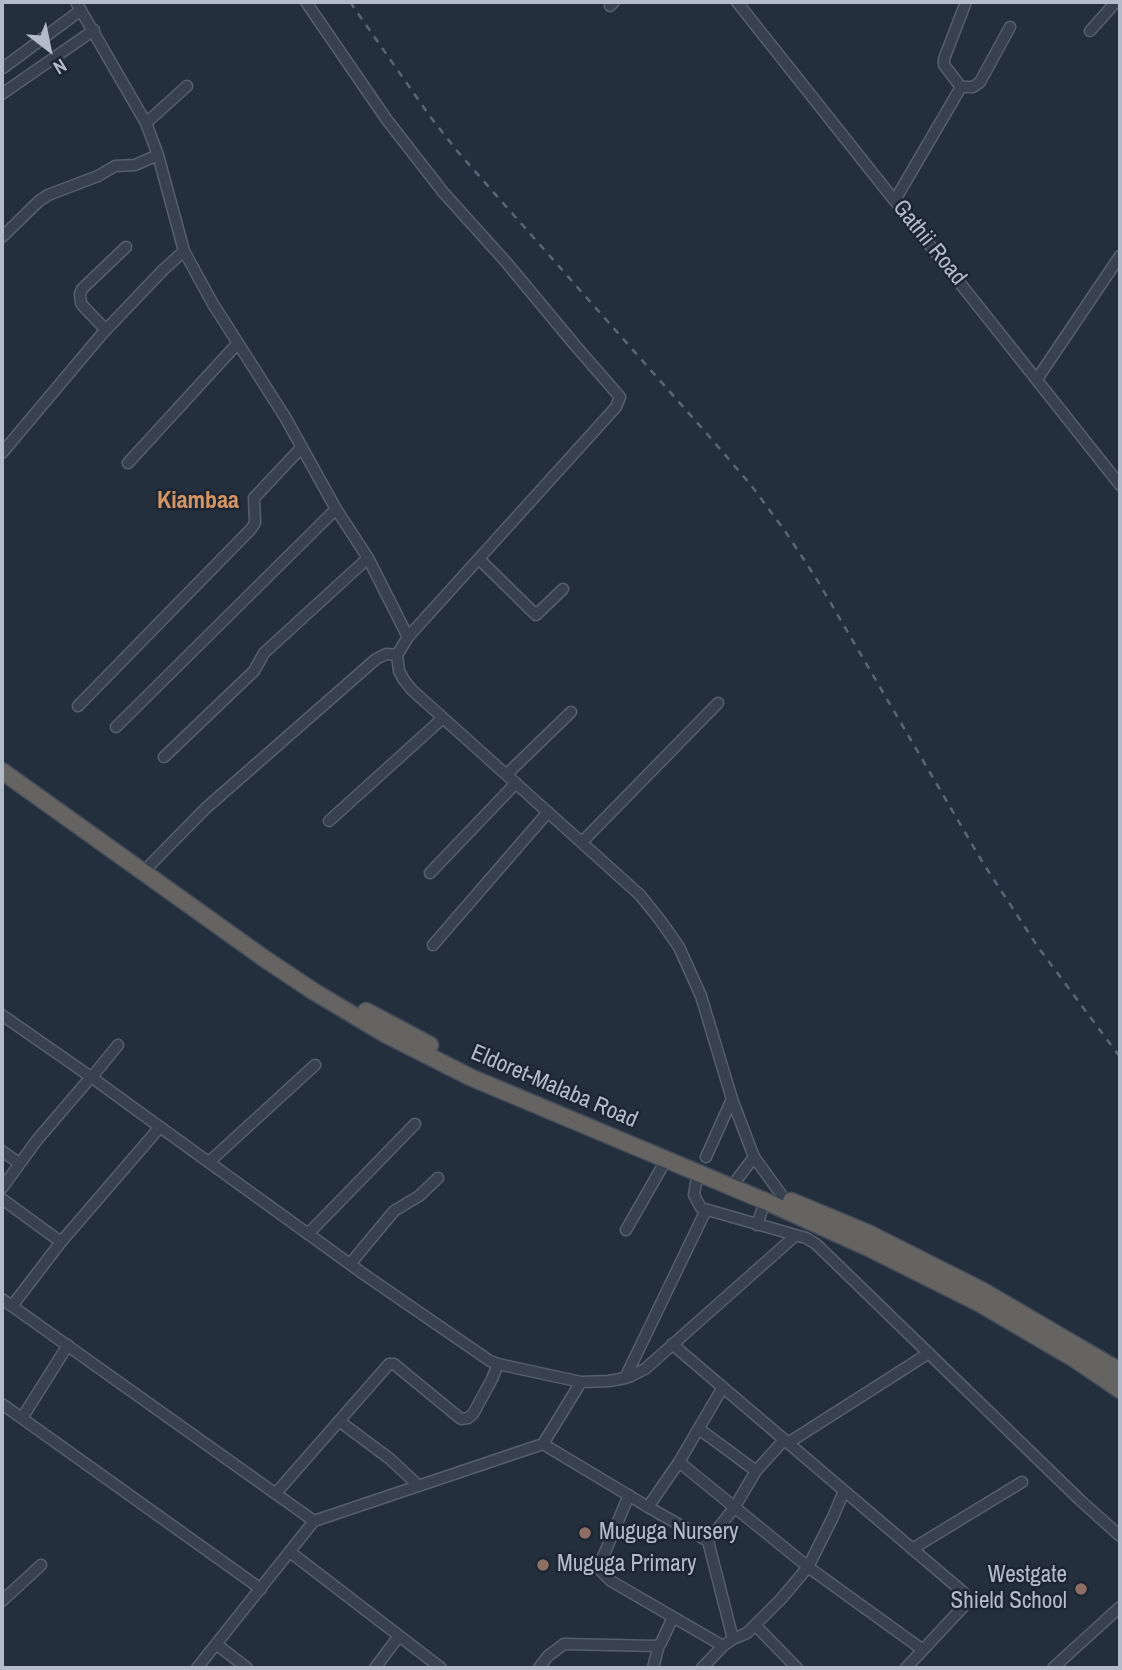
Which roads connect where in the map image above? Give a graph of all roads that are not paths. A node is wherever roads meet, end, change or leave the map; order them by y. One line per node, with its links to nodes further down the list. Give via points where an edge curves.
1 (306, 2): 29 (street, via 443,192 620,397 616,407)
2 (737, 2): 15 (street, Gathii Road)
3 (966, 2): 11 (street, via 944,60)
4 (1116, 2): 8 (street)
5 (78, 6): 7 (street); 9 (street)
6 (1010, 27): 11 (street, via 980,82)
7 (94, 30): 12 (street); 13 (street)
8 (1090, 31)
9 (3, 68)
10 (187, 86): 13 (street)
11 (961, 88): 15 (street)
12 (2, 94)
13 (146, 123): 14 (street)
14 (159, 155): 16 (street, via 135,165 115,166 48,195); 18 (street)
15 (895, 200): 22 (street, Gathii Road)
16 (2, 237)
17 (126, 247): 20 (street, via 80,294 81,303)
18 (184, 251): 20 (street); 21 (street)
19 (1120, 256): 22 (street)
20 (107, 330): 24 (street)
21 (238, 343): 23 (street); 25 (street)
22 (1037, 379): 26 (street, Gathii Road)
23 (302, 447): 27 (street); 34 (street, via 254,498 256,523 251,529)
24 (3, 451)
25 (128, 463)
26 (1118, 477)
27 (336, 509): 28 (street); 37 (street)
28 (368, 558): 31 (street); 38 (street, via 264,653 254,671)
29 (479, 559): 30 (street, via 536,615); 31 (street)
30 (563, 589)
31 (408, 637): 32 (street)
32 (397, 655): 36 (street, via 404,680); 46 (street, via 376,659 206,808)
33 (718, 703): 45 (street)
34 (78, 706)
35 (571, 712): 41 (street)
36 (443, 718): 41 (street); 44 (street)
37 (116, 727)
38 (164, 757)
39 (2, 759): 46 (highway, Eldoret-Malaba Road)
40 (2, 771): 59 (highway, Eldoret-Malaba Road, via 274,965 385,1034 470,1077)
41 (507, 774): 42 (street)
42 (516, 783): 43 (street); 47 (street)
43 (548, 811): 45 (street); 48 (street)
44 (330, 821)
45 (582, 842): 53 (street, via 640,895 679,947 701,996)
46 (150, 865): 63 (highway, Eldoret-Malaba Road, via 298,970 381,1019 478,1069)
47 (430, 873)
48 (433, 945)
49 (2, 1015): 52 (street)
50 (118, 1045): 52 (street)
51 (315, 1065): 61 (street)
52 (92, 1077): 55 (street); 60 (street)
53 (732, 1100): 57 (street); 58 (street)
54 (415, 1124): 72 (street)
55 (160, 1127): 61 (street); 74 (street)
56 (2, 1151): 60 (street)
57 (706, 1157)
58 (754, 1157): 63 (street); 66 (street)
59 (666, 1160): 68 (highway, Eldoret-Malaba Road); 71 (street)
60 (19, 1163): 65 (street)
61 (209, 1163): 72 (street)
62 (438, 1178): 75 (street, via 394,1211)
63 (738, 1178): 66 (highway, Eldoret-Malaba Road)
64 (696, 1183): 69 (street, via 694,1195)
65 (2, 1188)
66 (783, 1198): 82 (highway, Eldoret-Malaba Road, via 868,1233 972,1286)
67 (2, 1199): 74 (street)
68 (765, 1200): 70 (street); 86 (highway, Eldoret-Malaba Road, via 979,1303)
69 (706, 1210): 70 (street); 83 (street)
70 (757, 1225): 73 (street)
71 (626, 1230)
72 (308, 1234): 75 (street)
73 (795, 1236): 78 (street); 80 (street, via 817,1244)
74 (61, 1242): 77 (street)
75 (350, 1264): 81 (street)
76 (2, 1298): 77 (street)
77 (12, 1306): 79 (street)
78 (672, 1344): 83 (street, via 645,1369); 85 (street)
79 (68, 1345): 88 (street); 98 (street)
80 (929, 1353): 91 (street); 103 (street)
81 (498, 1364): 84 (street); 89 (street, via 468,1419 454,1414 391,1363)
82 (1120, 1371)
83 (625, 1378): 84 (street)
84 (581, 1382): 92 (street)
85 (723, 1387): 90 (street); 91 (street)
86 (1120, 1390)
87 (2, 1404): 88 (street)
88 (22, 1418): 109 (street)
89 (339, 1420): 96 (street); 98 (street)
90 (699, 1429): 93 (street); 94 (street)
91 (786, 1441): 94 (street); 97 (street)
92 (543, 1444): 96 (street); 99 (street)
93 (679, 1462): 100 (street); 101 (street)
94 (756, 1471): 101 (street)
95 (1022, 1482): 105 (street)
96 (419, 1486): 102 (street)
97 (844, 1491): 105 (street); 108 (street)
98 (276, 1493): 102 (street)
99 (629, 1494): 100 (street); 112 (street, via 601,1571)
100 (648, 1507): 104 (street)
101 (734, 1508): 104 (street); 108 (street)
102 (314, 1521): 106 (street)
103 (1120, 1536)
104 (708, 1541): 115 (street)
105 (912, 1549): 119 (street, via 963,1592 967,1601)
106 (290, 1552): 109 (street); 114 (street)
107 (41, 1565): 110 (street)
108 (808, 1567): 113 (street); 119 (street)
109 (261, 1589): 116 (street)
110 (2, 1601)
111 (1120, 1606): 129 (street)
112 (673, 1617): 117 (street); 118 (street)
113 (755, 1625): 115 (street); 127 (street)
114 (399, 1636): 122 (street); 123 (street)
115 (733, 1639): 118 (street)
116 (216, 1644): 120 (street); 121 (street)
117 (659, 1645): 124 (street, via 564,1644); 125 (street)
118 (723, 1646): 126 (street)
119 (923, 1650): 128 (street)
120 (197, 1668)
121 (247, 1668)
122 (375, 1668)
123 (441, 1668)
124 (539, 1668)
125 (653, 1668)
126 (702, 1668)
127 (797, 1668)
128 (906, 1668)
129 (1053, 1668)

